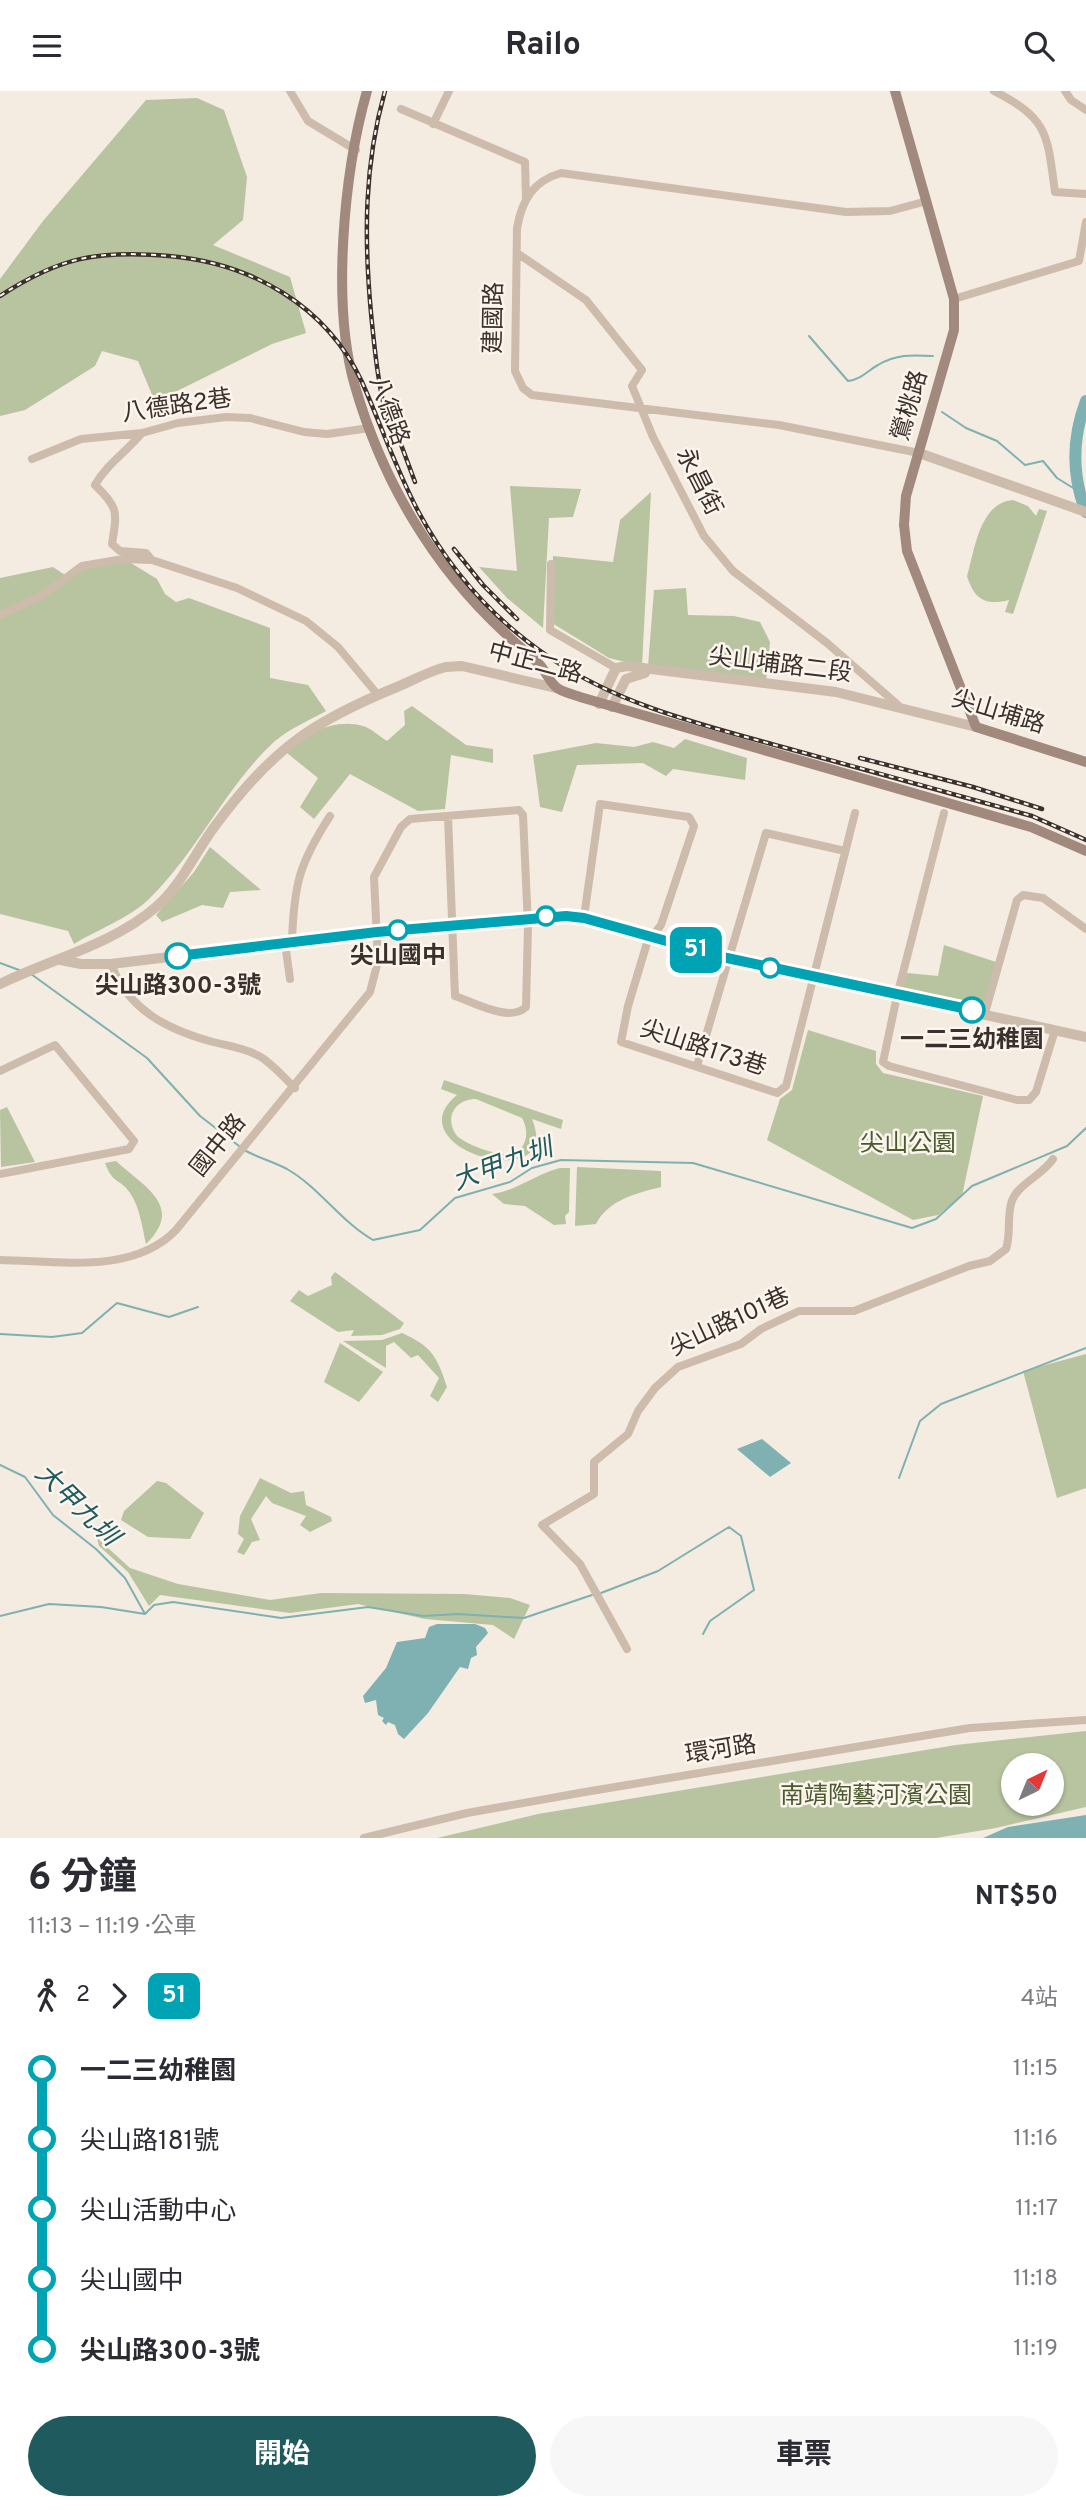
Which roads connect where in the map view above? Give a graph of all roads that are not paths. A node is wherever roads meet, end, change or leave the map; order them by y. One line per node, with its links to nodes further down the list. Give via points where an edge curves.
1 (290, 91): 10 (street, via 308,121)
2 (367, 91): 10 (main road, 八德路)
3 (449, 91): 9 (street)
4 (895, 91): 13 (main road, 鶯桃路)
5 (994, 91): 11 (street, via 1024,107 1038,121 1048,143 1055,191)
6 (1065, 91): 8 (street)
7 (401, 109): 9 (street)
8 (1085, 109)
9 (433, 124): 12 (street, 建國路, via 525,162)
10 (356, 150): 18 (main road, 八德路, via 346,202 345,326 354,384)
11 (1086, 194)
12 (526, 199): 13 (street, via 545,177 561,173 846,212 890,211); 15 (street, 建國路, via 518,221)
13 (927, 201): 16 (main road, 鶯桃路)
14 (1086, 222): 16 (street, via 1079,261)
15 (517, 253): 17 (street, 永昌街, via 586,300 642,370 632,386); 17 (street, 建國路, via 516,371 523,388 532,395)
16 (954, 299): 20 (main road, 鶯桃路, via 954,330)
17 (640, 407): 20 (street, 建國路, via 779,425); 31 (street, 永昌街, via 704,535 733,571)
18 (370, 428): 19 (street, 八德路2巷, via 327,434 226,417); 28 (main road, 八德路, via 395,487 442,565 541,666)
19 (142, 433): 21 (street, 八德路2巷, via 81,439); 23 (street, via 129,450 105,467 95,485 114,503 112,544 120,551 146,553)
20 (919, 453): 22 (street, 建國路); 33 (main road, 鶯桃路, via 906,496 907,551)
21 (32, 459)
22 (1086, 512)
23 (152, 560): 25 (street, via 122,559 82,566 43,595); 29 (street, via 237,588 306,621 338,647)
24 (551, 564): 26 (street, via 550,630)
25 (0, 615)
26 (616, 668): 27 (street); 30 (street)
27 (656, 672): 31 (street, 尖山埔路二段, via 836,692); 32 (street, via 626,679)
28 (556, 688): 29 (street, 中正二路, via 462,666 432,671); 30 (main road, 中正二路)
29 (378, 695): 49 (street, 中正二路, via 328,717 282,748 230,807 163,901)
30 (599, 704): 32 (main road, 中正二路)
31 (898, 705): 33 (street, 尖山埔路)
32 (612, 707): 40 (main road, 中正二路, via 1031,827)
33 (976, 727): 34 (main road, 尖山埔路)
34 (1086, 762)
35 (855, 813): 39 (street)
36 (944, 813): 54 (street)
37 (330, 815): 47 (street, via 300,870)
38 (448, 816): 41 (street, 國中路, via 519,810 525,820); 43 (street); 45 (street, 國中路, via 411,819 401,827 374,877)
39 (845, 851): 48 (street, via 766,833); 51 (street)
40 (1086, 851)
41 (527, 917): 42 (street); 43 (street); 43 (street, via 526,1006 516,1013 455,996)
42 (584, 918): 46 (street); 46 (street, via 600,804 690,817 694,826 680,876)
43 (451, 924): 45 (street)
44 (1086, 929): 55 (street, via 1043,898 1030,895 1017,900)
45 (377, 932): 47 (street); 60 (street, 國中路, via 378,961 370,992)
46 (652, 938): 48 (street); 58 (street, 尖山路173巷, via 628,1006 621,1042)
47 (289, 942): 50 (street); 52 (street)
48 (727, 958): 51 (street); 58 (street)
49 (61, 960): 50 (street); 53 (street)
50 (111, 964): 60 (street, via 117,981 158,1022 260,1056)
51 (813, 978): 54 (street); 58 (street, 尖山路173巷, via 786,1086 777,1093)
52 (290, 979)
53 (0, 984)
54 (897, 996): 55 (street); 56 (street, via 883,1062 1017,1100 1030,1100 1036,1093)
55 (985, 1013): 56 (street)
56 (1055, 1030): 57 (street)
57 (1086, 1037)
58 (697, 1066)
59 (0, 1072): 62 (street, via 55,1045 134,1141 129,1149)
60 (295, 1088): 63 (street, 國中路, via 163,1244 139,1256)
61 (1054, 1159): 64 (street, 尖山路101巷, via 1019,1189 1011,1202 1006,1249 990,1261 854,1311 799,1311 741,1344 668,1374 638,1411 628,1434 594,1462 594,1494 542,1525 573,1556)
62 (0, 1174)
63 (0, 1260)
64 (627, 1649)
65 (1086, 1720): 66 (street, 環河路, via 970,1728 467,1813)
66 (364, 1838)

